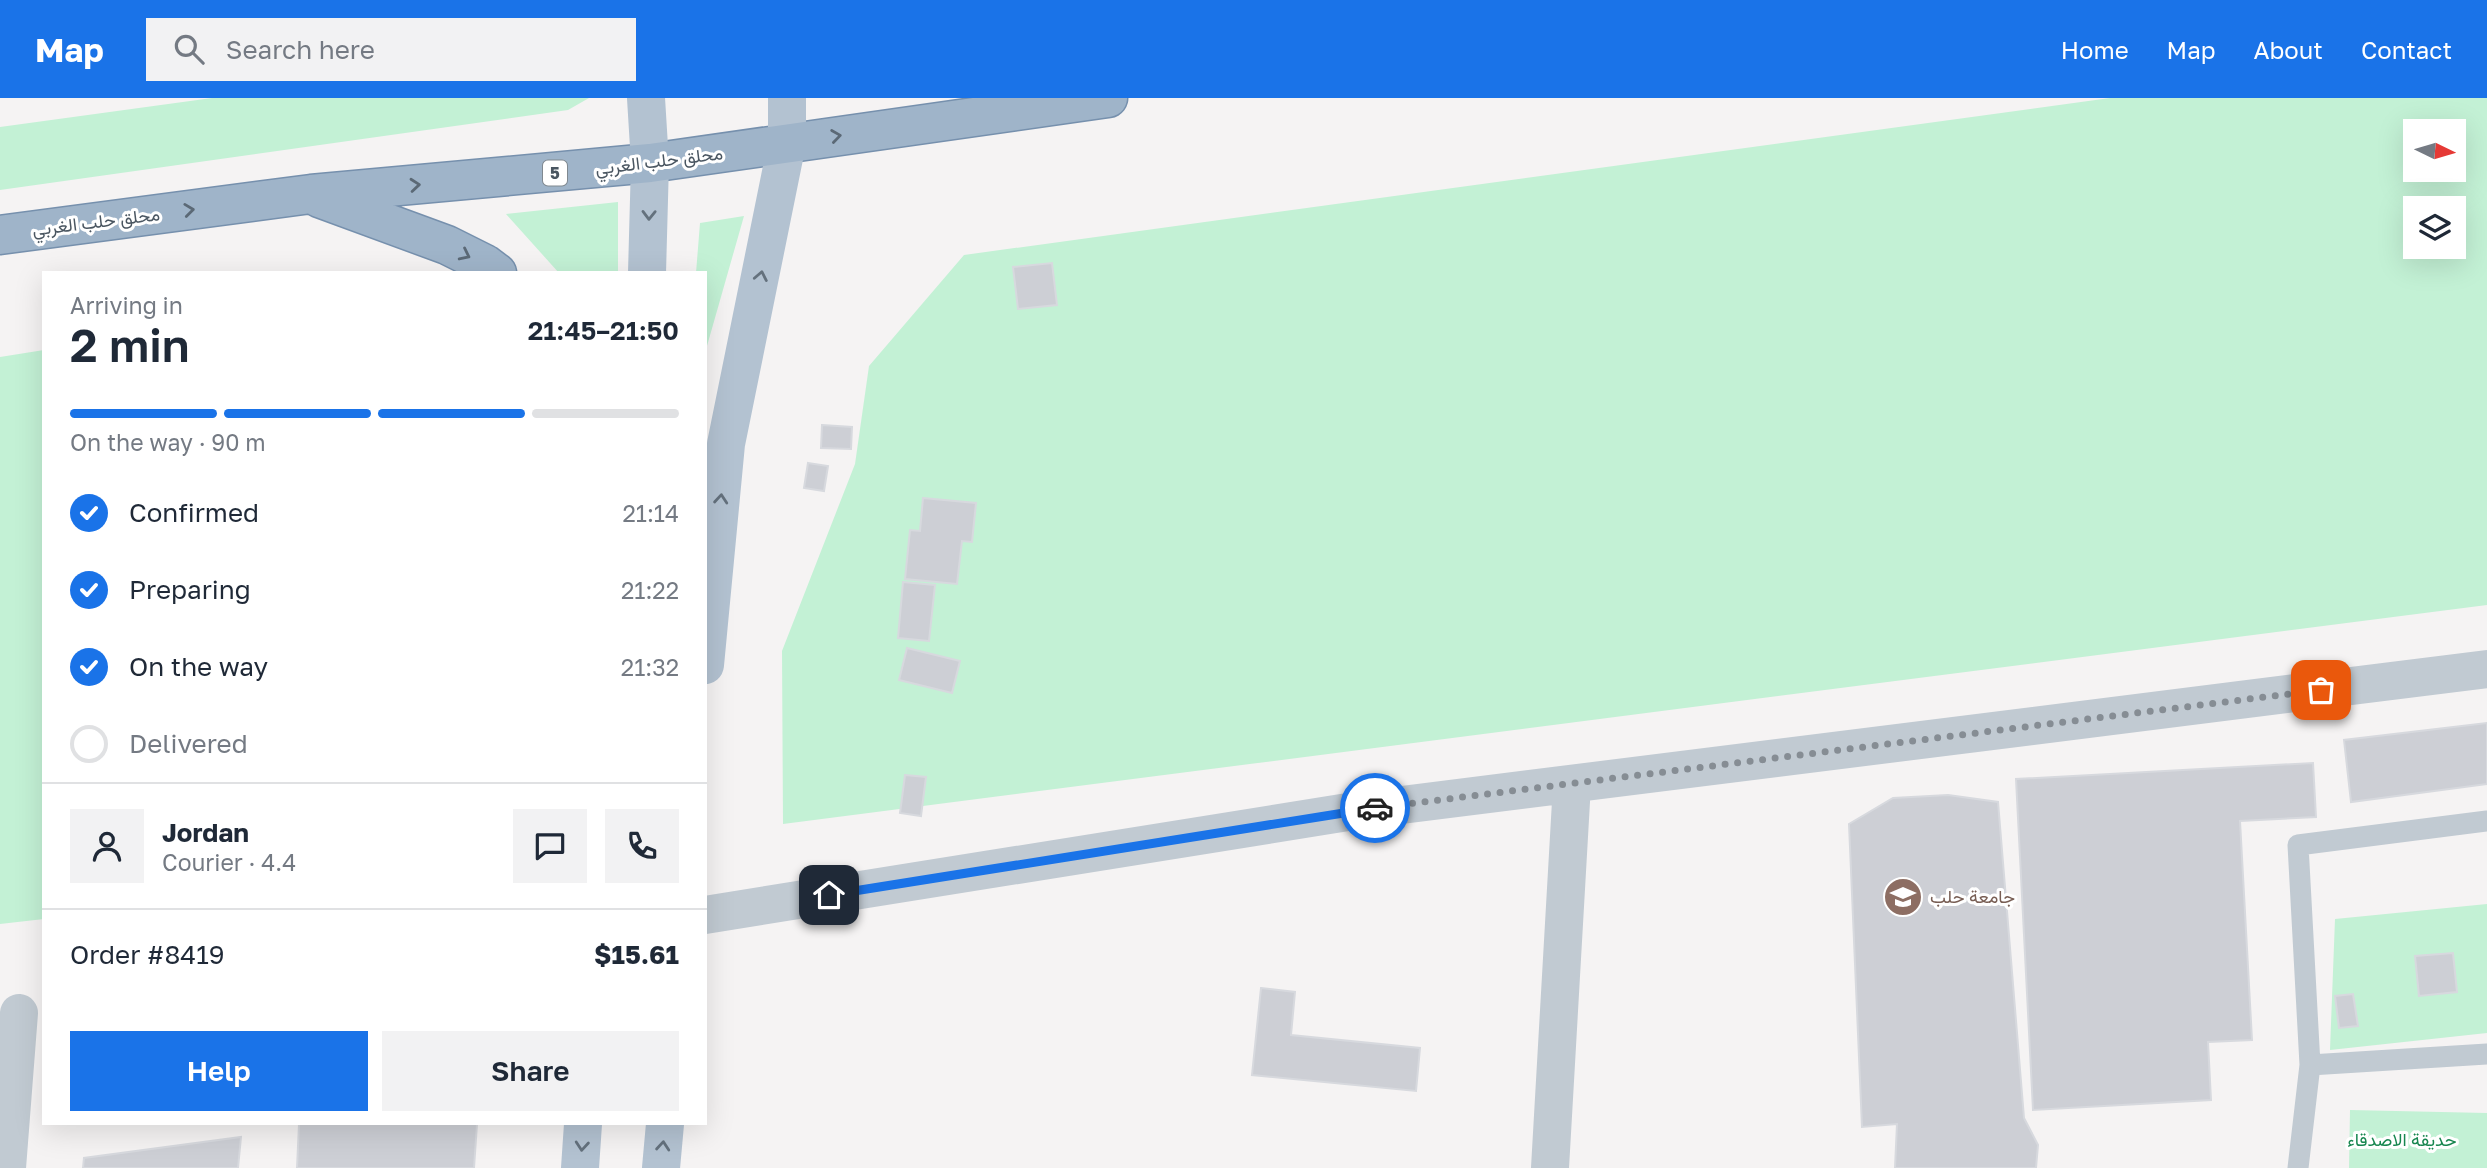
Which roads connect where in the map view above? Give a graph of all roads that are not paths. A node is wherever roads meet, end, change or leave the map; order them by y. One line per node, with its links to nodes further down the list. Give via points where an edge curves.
1 (646, 98): 5 (main road)
2 (788, 98): 4 (main road)
3 (1108, 98): 4 (highway, محلق حلب الغربي / 5, one-way to 3)
4 (787, 143): 5 (highway, محلق حلب الغربي / 5); 10 (main road, one-way to 4, via 726,444)
5 (650, 163): 6 (highway, محلق حلب الغربي / 5, one-way to 5); 9 (main road, one-way to 9)
6 (311, 194): 7 (highway, محلق حلب الغربي / 5, one-way to 6); 8 (highway, one-way to 8, via 447,245)
7 (0, 235)
8 (494, 271)
9 (647, 271)
10 (707, 644)
11 (2487, 668): 12 (street)
12 (1572, 784): 14 (street, via 1354,811); 23 (street)
13 (2487, 821): 17 (lane, via 2298,845)
14 (707, 915)
15 (21, 1012): 20 (street)
16 (2487, 1054): 17 (lane)
17 (2310, 1065): 24 (lane)
18 (583, 1125): 21 (main road, one-way to 21)
19 (665, 1125): 22 (main road, one-way to 19)
20 (7, 1168)
21 (580, 1168)
22 (661, 1168)
23 (1550, 1168)
24 (2298, 1168)

